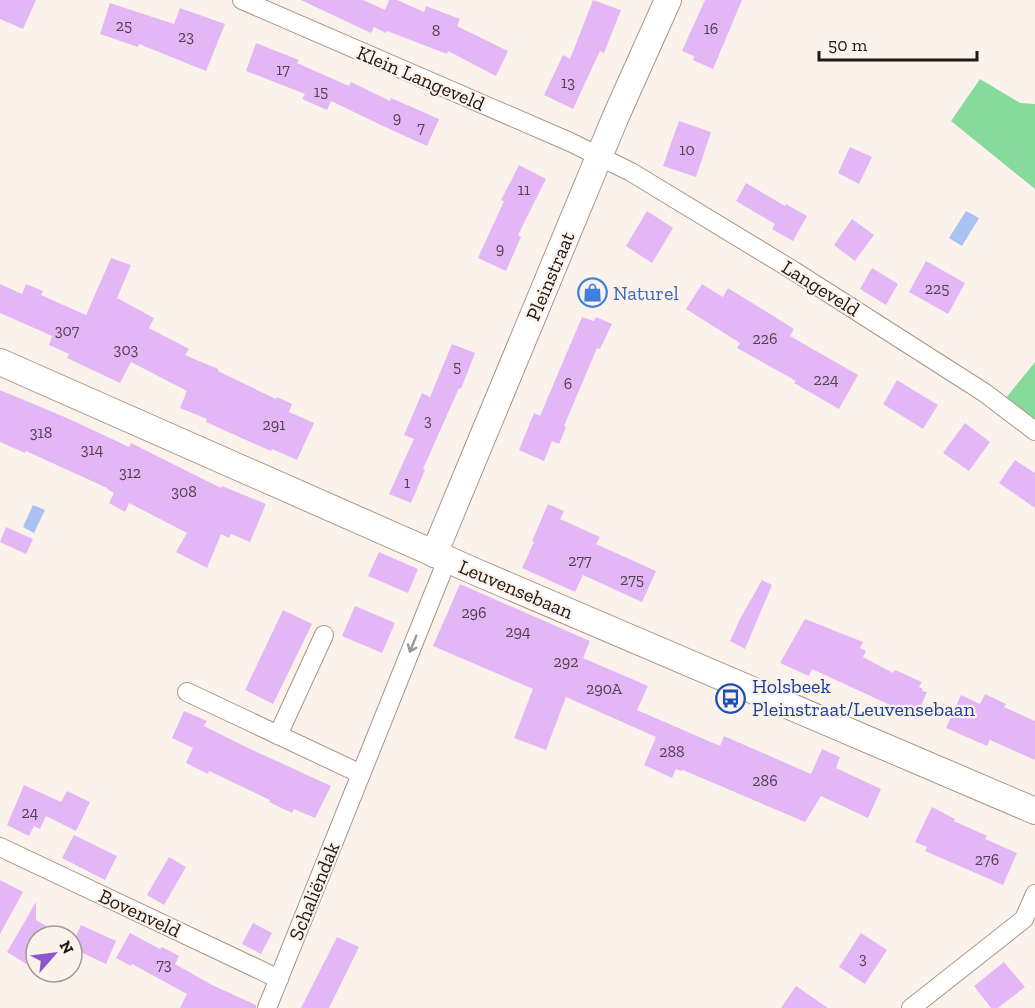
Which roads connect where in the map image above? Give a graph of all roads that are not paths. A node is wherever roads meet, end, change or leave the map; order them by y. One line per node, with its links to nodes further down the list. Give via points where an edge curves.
1 (242, 0): 3 (street, Klein Langeveld)
2 (668, 0): 3 (street, Pleinstraat)
3 (600, 156): 5 (street, Langeveld, via 794,271 985,393); 6 (street, Pleinstraat)
4 (0, 362): 6 (street, Leuvensebaan)
5 (1035, 431)
6 (441, 557): 10 (street, Schaliëndak, one-way to 10); 11 (street, Leuvensebaan)
7 (324, 635): 9 (street)
8 (187, 692): 9 (street)
9 (278, 735): 10 (street)
10 (361, 774): 14 (street, Schaliëndak)
11 (1035, 811)
12 (0, 847): 14 (street, Bovenveld)
13 (1035, 894): 16 (street, via 1024,920)
14 (279, 979): 15 (street, Schaliëndak)
15 (267, 1008)
16 (911, 1008)

